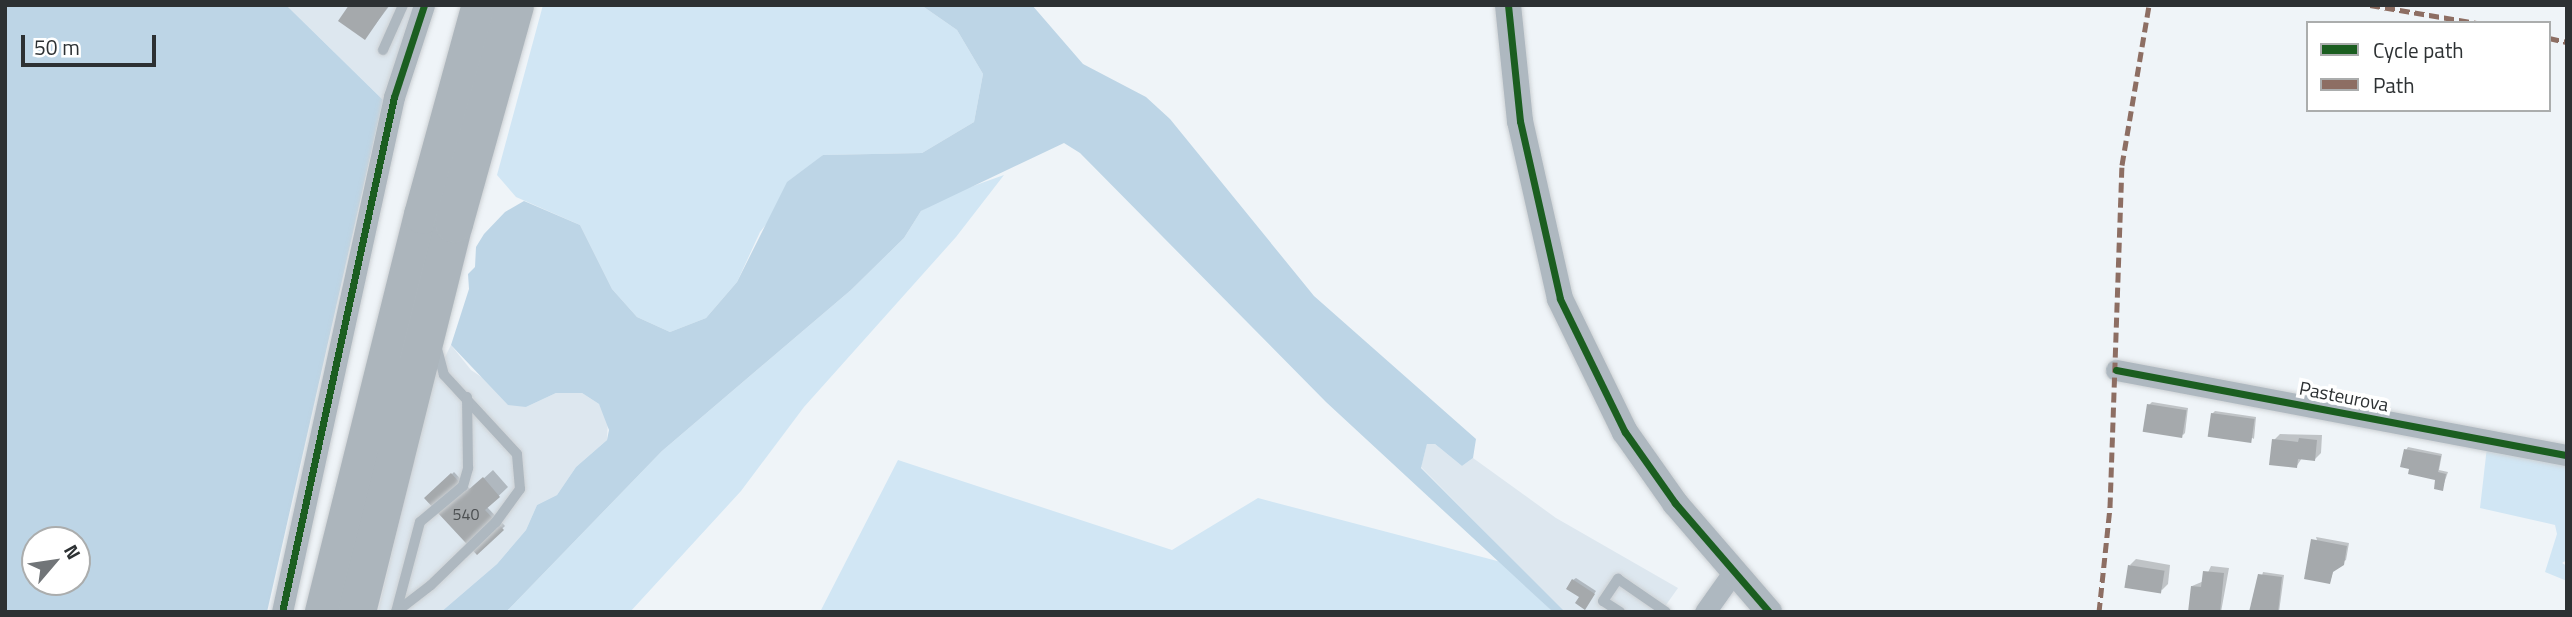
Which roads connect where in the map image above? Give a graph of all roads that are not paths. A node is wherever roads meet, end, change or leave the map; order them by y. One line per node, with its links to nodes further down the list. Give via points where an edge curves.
1 (403, 5): 6 (lane)
2 (424, 5): 12 (street, via 394,97)
3 (481, 5): 13 (highway, via 423,215)
4 (515, 5): 7 (highway)
5 (1508, 5): 11 (street, via 1520,121 1560,299 1625,432)
6 (383, 50)
7 (454, 224): 9 (lane, via 438,358 444,375); 14 (highway)
8 (2116, 370): 10 (street, Pasteurova)
9 (467, 397): 15 (lane, via 468,468 463,486 420,522); 15 (lane, via 517,454 520,489 496,522)
10 (2567, 455)
11 (1732, 574): 18 (street); 19 (street)
12 (282, 612)
13 (324, 612)
14 (357, 612)
15 (396, 612)
16 (1620, 612): 17 (lane, via 1603,601 1618,579)
17 (1666, 612)
18 (1706, 612)
19 (1769, 612)

